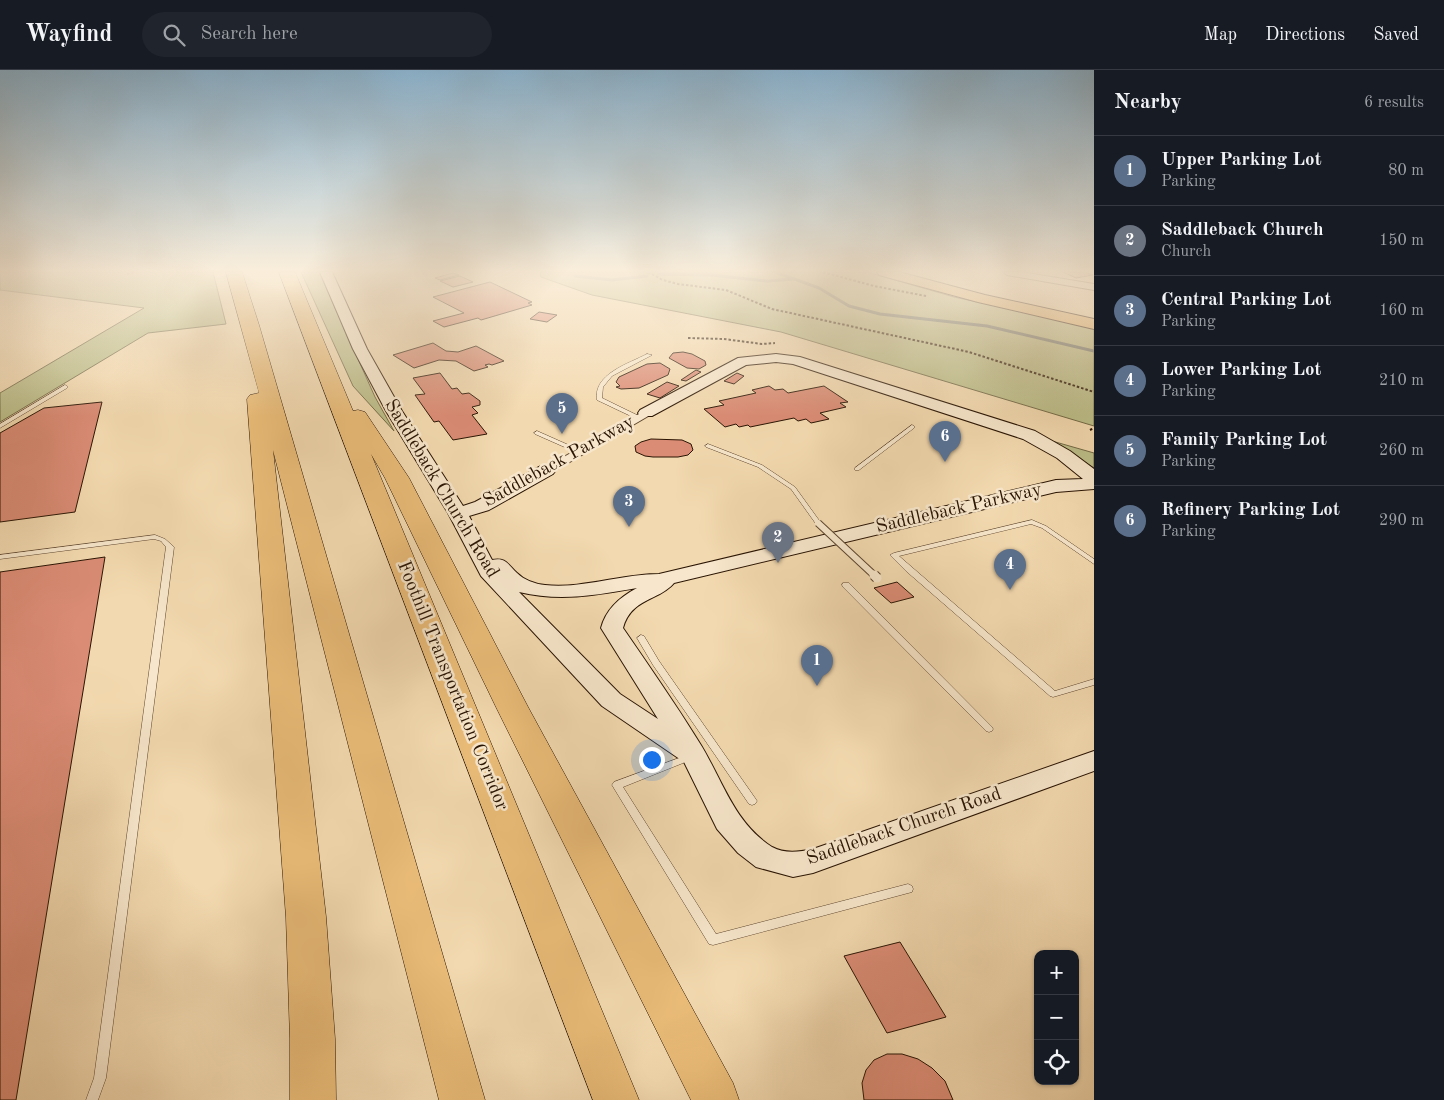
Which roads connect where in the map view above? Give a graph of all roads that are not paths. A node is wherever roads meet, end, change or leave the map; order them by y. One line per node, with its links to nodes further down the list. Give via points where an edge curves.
1 (249, 320): 6 (highway)
2 (307, 320): 8 (highway, Foothill Transportation Corridor)
3 (347, 320): 20 (main road, Saddleback Church Road, via 394,411)
4 (1076, 320): 5 (main road)
5 (1094, 324)
6 (250, 325): 34 (highway, via 307,915); 35 (highway)
7 (649, 356): 10 (lane, via 610,375 600,387 599,399)
8 (323, 360): 36 (highway, Foothill Transportation Corridor); 37 (highway, via 397,478)
9 (65, 387): 11 (lane)
10 (642, 416): 15 (street, Saddleback Parkway); 18 (main road, Saddleback Parkway, via 743,361 795,360 1029,435 1073,459)
11 (0, 426)
12 (912, 427): 16 (lane)
13 (537, 433): 15 (lane)
14 (708, 446): 24 (lane, bridge, via 760,466 793,488 818,523)
15 (580, 452): 17 (street, Saddleback Parkway)
16 (857, 469)
17 (547, 470): 20 (main road, Saddleback Parkway, via 482,506)
18 (1094, 479)
19 (1094, 484): 23 (main road, Saddleback Parkway, via 1056,486)
20 (458, 513): 23 (main road, Saddleback Parkway, via 476,525 502,572 514,582 536,589 561,593); 29 (main road, Saddleback Church Road, via 488,572 500,588 611,700)
21 (0, 557): 33 (lane, via 155,537 170,547 100,1078)
22 (1094, 562): 27 (lane, via 1032,522 894,554 1053,694)
23 (674, 576): 29 (main road, via 628,603 613,618 612,628)
24 (877, 578)
25 (846, 586): 28 (lane)
26 (641, 638): 31 (lane)
27 (1094, 682)
28 (988, 729)
29 (694, 756): 30 (main road, Saddleback Church Road, via 728,821 748,844 766,858 793,865 813,861); 32 (lane, via 617,785 713,940)
30 (1094, 761)
31 (752, 801)
32 (908, 889)
33 (92, 1100)
34 (313, 1100)
35 (462, 1100)
36 (616, 1100)
37 (716, 1100)

